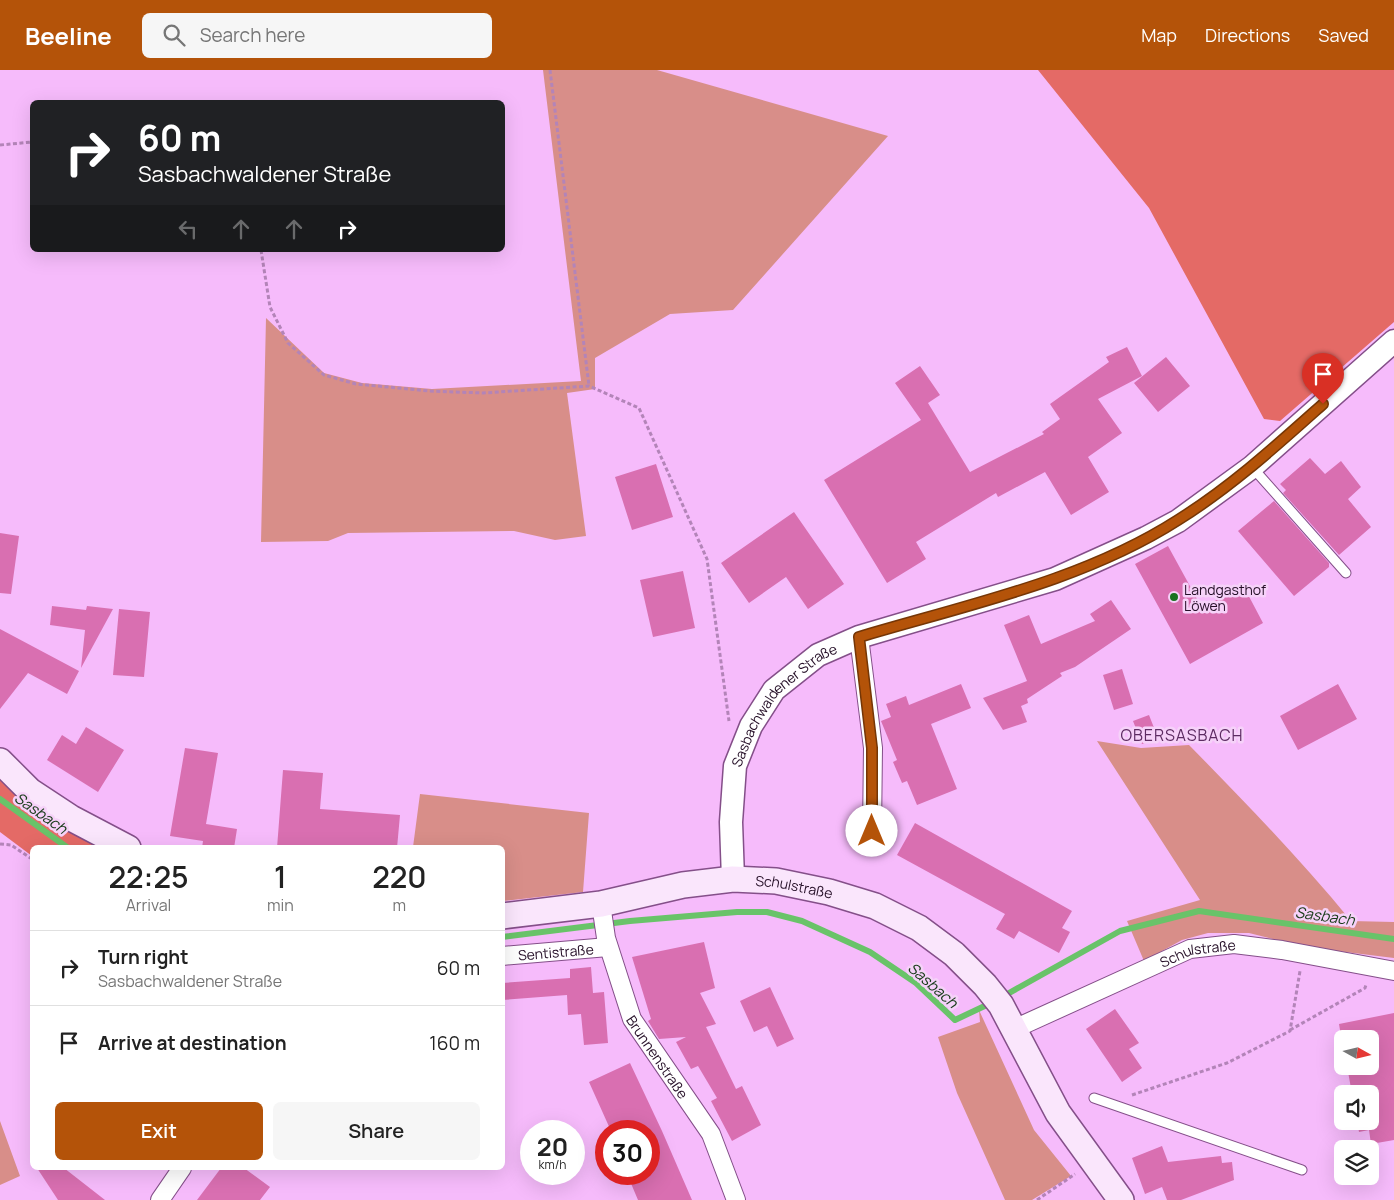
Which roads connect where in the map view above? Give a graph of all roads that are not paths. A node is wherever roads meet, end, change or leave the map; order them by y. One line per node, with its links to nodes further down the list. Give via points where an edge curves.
1 (1394, 341): 2 (street, Sasbachwaldener Straße)
2 (1252, 467): 3 (lane); 4 (street, Sasbachwaldener Straße, via 1178,520 1138,542 1063,575)
3 (1346, 574)
4 (859, 637): 6 (street, via 872,748); 8 (street, Sasbachwaldener Straße, via 818,655 774,690 751,726 735,766 731,822)
5 (0, 761): 7 (main road, via 30,791 71,818)
6 (872, 831)
7 (122, 845)
8 (733, 879): 9 (main road, via 684,885); 14 (main road, Schulstraße, via 776,881 829,892 875,906 919,928 954,954 985,985)
9 (602, 909): 10 (main road); 11 (street, Brunnenstraße)
10 (505, 916)
11 (607, 943): 12 (street, Sentistraße); 19 (street, Brunnenstraße, via 632,1019 711,1134)
12 (505, 956)
13 (1394, 971): 14 (street, Schulstraße, via 1234,944 1190,949)
14 (1014, 1029): 20 (main road, Schulstraße, via 1058,1113)
15 (1094, 1098): 17 (lane)
16 (181, 1170): 18 (street)
17 (1302, 1170)
18 (160, 1200)
19 (736, 1200)
20 (1120, 1200)

